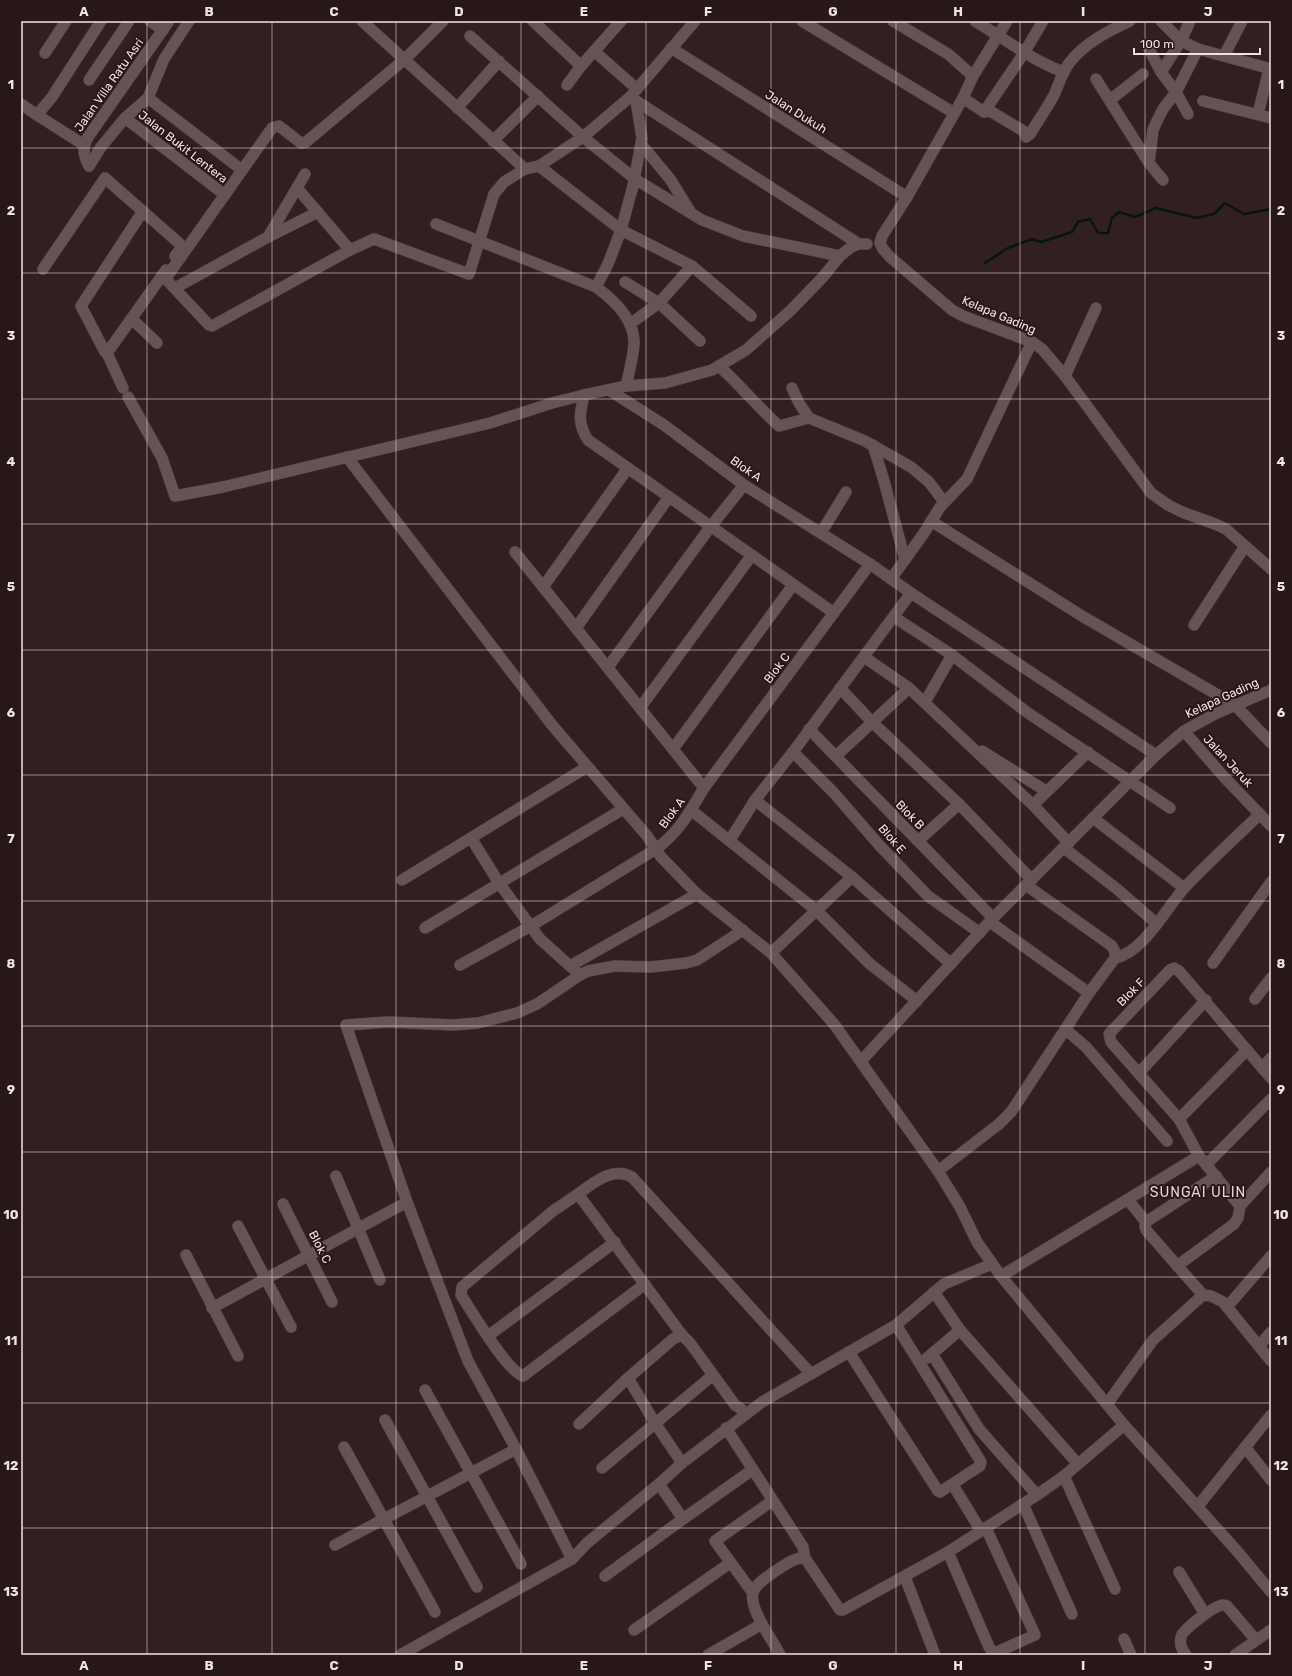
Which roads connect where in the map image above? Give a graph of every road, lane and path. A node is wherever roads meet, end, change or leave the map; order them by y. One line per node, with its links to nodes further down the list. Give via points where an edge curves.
1 (66, 21): 28 (street)
2 (101, 21): 56 (street, via 52,97)
3 (129, 21): 40 (street)
4 (150, 21): 20 (street)
5 (189, 21): 45 (street, Jalan Bukit Lentera, via 164,59)
6 (362, 21): 31 (street)
7 (443, 21): 31 (street)
8 (533, 21): 33 (street)
9 (802, 21): 53 (street)
10 (893, 21): 38 (street, via 948,54)
11 (975, 21): 22 (street)
12 (1007, 21): 22 (street, Kelapa Gading)
13 (1043, 21): 29 (street)
14 (1130, 21): 35 (street, via 1108,31 1086,46)
15 (1161, 21): 23 (street)
16 (1190, 21): 23 (street)
17 (1242, 21): 30 (street)
18 (618, 22): 27 (street)
19 (692, 22): 25 (street)
20 (166, 26): 62 (street, Jalan Villa Ratu Asri)
21 (470, 36): 32 (street)
22 (999, 36): 29 (street); 38 (street, Kelapa Gading)
23 (1181, 41): 26 (street); 36 (street)
24 (1148, 47): 36 (street)
25 (671, 48): 42 (street); 72 (street, Jalan Dukuh)
26 (1198, 49): 30 (street); 43 (street)
27 (594, 51): 33 (street); 42 (street)
28 (45, 53)
29 (1024, 53): 35 (street); 52 (street)
30 (1224, 56): 34 (street)
31 (405, 59): 51 (street); 66 (street, via 306,142 301,143 279,126 272,128)
32 (499, 61): 44 (street); 51 (street)
33 (581, 66): 41 (street)
34 (1270, 69): 55 (street)
35 (1064, 72): 52 (street, via 1053,95 1026,137 1025,132 996,114)
36 (1161, 72): 43 (street)
37 (1143, 74): 48 (street)
38 (973, 76): 46 (street, Kelapa Gading)
39 (1096, 79): 48 (street)
40 (89, 80)
41 (567, 85)
42 (638, 88): 47 (street)
43 (1176, 92): 54 (street); 63 (street, via 1163,109 1153,130)
44 (538, 96): 59 (street); 60 (street)
45 (148, 98): 57 (street, Jalan Bukit Lentera); 66 (street)
46 (963, 98): 52 (street); 53 (street, Kelapa Gading)
47 (633, 99): 59 (street); 61 (street, via 639,116); 81 (street, via 863,244 851,247)
48 (1110, 100): 63 (street)
49 (1203, 101): 55 (street)
50 (21, 104): 56 (street)
51 (457, 108): 60 (street)
52 (984, 112)
53 (954, 113): 72 (street, Kelapa Gading)
54 (1188, 114)
55 (1258, 114): 58 (street)
56 (37, 115): 62 (street)
57 (125, 118): 62 (street, Jalan Villa Ratu Asri, via 89,166 83,151); 71 (street, Jalan Bukit Lentera)
58 (1271, 118)
59 (583, 137): 64 (street); 68 (street)
60 (493, 141): 65 (street)
61 (641, 144): 68 (street); 75 (street, via 670,178)
62 (84, 145)
63 (1149, 163): 69 (street)
64 (539, 166): 65 (street); 77 (street)
65 (525, 169): 79 (street, via 504,182 494,194)
66 (242, 170): 71 (street)
67 (305, 174): 70 (street)
68 (635, 179): 75 (street); 77 (street)
69 (1163, 180)
70 (297, 188): 74 (street); 78 (street)
71 (225, 195): 84 (street)
72 (907, 197): 98 (street, Kelapa Gading, via 882,236 882,249 945,305 963,316 1032,342 1042,349)
73 (143, 211): 83 (street, via 108,179 103,179); 84 (street, via 182,247); 96 (street, via 81,306)
74 (318, 212): 78 (street); 80 (street)
75 (691, 214): 81 (street, via 744,236)
76 (436, 224): 79 (street)
77 (621, 230): 82 (street); 86 (street)
78 (268, 237): 87 (street)
79 (480, 242): 80 (street, via 470,274 374,239); 86 (street)
80 (350, 250): 87 (street, via 212,326)
81 (840, 256): 97 (street, via 790,311 746,350)
82 (692, 266): 88 (street); 90 (street)
83 (43, 269)
84 (164, 276): 87 (street); 91 (street)
85 (625, 282): 88 (street)
86 (596, 286): 92 (street, via 614,301)
87 (175, 288)
88 (659, 303): 92 (street); 93 (street)
89 (1096, 308): 98 (street)
90 (751, 316)
91 (132, 319): 94 (street); 96 (street)
92 (630, 324): 99 (street, via 634,342)
93 (700, 341)
94 (157, 343)
95 (1029, 348): 110 (street, via 967,479)
96 (107, 353): 105 (street, via 162,458 175,496)
97 (719, 366): 99 (street, via 665,383); 103 (street, via 779,426)
98 (1065, 376): 114 (street, Kelapa Gading, via 1150,493 1182,512 1226,529)
99 (626, 386): 101 (street)
100 (792, 388): 103 (street)
101 (609, 390): 102 (street); 107 (street, Blok A, via 664,425)
102 (584, 395): 105 (street, via 490,423); 106 (street, via 581,430 588,440)
103 (809, 418): 104 (street)
104 (873, 446): 110 (street, via 910,466 929,482); 117 (street)
105 (347, 457): 147 (street)
106 (628, 468): 109 (street); 122 (street)
107 (744, 485): 112 (street); 113 (street, Blok A)
108 (846, 492): 113 (street)
109 (669, 497): 112 (street); 127 (street)
110 (944, 502): 111 (street)
111 (931, 521): 117 (street); 135 (street, via 1082,616)
112 (711, 526): 116 (street); 130 (street)
113 (821, 533): 118 (street, Blok A)
114 (1245, 546): 119 (street, Kelapa Gading); 126 (street)
115 (515, 552): 122 (street)
116 (752, 555): 121 (street); 136 (street)
117 (904, 560): 120 (street)
118 (870, 564): 120 (street, Blok A); 124 (street, Blok C)
119 (1271, 569)
120 (891, 579): 123 (street, Blok A)
121 (793, 585): 124 (street); 142 (street)
122 (543, 587): 127 (street)
123 (911, 593): 125 (street); 145 (street, Blok A)
124 (834, 613): 149 (street, Blok C)
125 (894, 618): 128 (street); 129 (street)
126 (1194, 625)
127 (576, 628): 130 (street)
128 (952, 655): 134 (street); 144 (street, via 1028,713)
129 (864, 657): 131 (street); 132 (street)
130 (608, 668): 136 (street)
131 (840, 688): 137 (street); 138 (street)
132 (909, 688): 134 (street); 137 (street)
133 (1271, 690): 135 (street, Kelapa Gading)
134 (925, 702): 140 (street)
135 (1235, 706): 139 (street, Kelapa Gading); 141 (street)
136 (640, 708): 142 (street)
137 (873, 722): 146 (street); 152 (street)
138 (809, 729): 143 (street); 146 (street, Blok B)
139 (1184, 731): 145 (street, Kelapa Gading); 157 (street, Jalan Jeruk)
140 (961, 737): 150 (street); 153 (street)
141 (1271, 743)
142 (673, 749): 149 (street)
143 (793, 752): 151 (street); 178 (street, Blok E, via 928,896)
144 (1088, 752): 148 (street); 150 (street)
145 (1156, 755): 148 (street, Kelapa Gading)
146 (836, 756): 162 (street, Blok B)
147 (587, 767): 154 (street); 160 (street)
148 (1130, 781): 155 (street); 158 (street, Kelapa Gading)
149 (704, 788): 156 (street, Blok A)
150 (1046, 791): 153 (street)
151 (755, 800): 161 (street); 165 (street)
152 (959, 804): 162 (street); 169 (street)
153 (1032, 805): 163 (street)
154 (623, 808): 164 (street); 168 (street)
155 (1170, 808)
156 (691, 810): 161 (street); 164 (street, Blok A, via 670,838)
157 (1260, 814): 159 (street, Jalan Jeruk); 170 (street)
158 (1093, 818): 163 (street, Kelapa Gading); 170 (street)
159 (1270, 824)
160 (471, 838): 166 (street); 168 (street)
161 (730, 840): 172 (street)
162 (918, 841): 173 (street, Blok B)
163 (1067, 846): 169 (street, Kelapa Gading); 174 (street)
164 (656, 849): 171 (street); 175 (street, Blok A)
165 (852, 877): 172 (street); 182 (street)
166 (402, 880)
167 (1271, 882): 181 (street)
168 (499, 883): 175 (street); 176 (street)
169 (1029, 883): 173 (street, Kelapa Gading); 180 (street, via 1112,946)
170 (1184, 888): 174 (street)
171 (697, 894): 177 (street); 184 (street)
172 (817, 912): 179 (street); 190 (street, via 870,964)
173 (991, 920): 178 (street, Kelapa Gading); 187 (street, Blok B)
174 (1157, 924): 180 (street, via 1130,952)
175 (531, 926): 183 (street, Blok A); 184 (street, via 540,939)
176 (425, 928)
177 (743, 930): 179 (street); 185 (street, via 697,960 686,964 651,967 615,966)
178 (980, 933): 182 (street, Kelapa Gading)
179 (771, 953): 194 (street, via 834,1024)
180 (1115, 958): 187 (street)
181 (1213, 963)
182 (951, 964): 190 (street, Kelapa Gading)
183 (460, 965)
184 (570, 966): 185 (street)
185 (580, 975): 209 (street, via 530,1007 478,1023 452,1026 388,1022 346,1025)
186 (1271, 978): 188 (street)
187 (1089, 993): 191 (street)
188 (1255, 999)
189 (1206, 1000): 192 (street); 196 (street); 196 (street, Blok F, via 1180,971 1174,968 1109,1034 1111,1042)
190 (917, 1001): 194 (street, Kelapa Gading)
191 (1066, 1030): 200 (street, via 1086,1047); 203 (street, via 1011,1112)
192 (1247, 1050): 195 (street); 199 (street)
193 (1271, 1058): 195 (street)
194 (861, 1061): 203 (street)
195 (1262, 1068): 197 (street)
196 (1139, 1073): 199 (street)
197 (1271, 1078)
198 (1271, 1099): 202 (street)
199 (1179, 1119): 201 (street)
200 (1168, 1142)
201 (1199, 1156): 202 (street); 208 (street)
202 (1207, 1164): 206 (street)
203 (938, 1171): 219 (street)
204 (1271, 1172): 211 (street)
205 (336, 1176): 214 (street)
206 (1216, 1176): 211 (street); 212 (street)
207 (578, 1194): 215 (street); 235 (street, via 553,1211 462,1287 461,1295); 242 (street, via 604,1177 626,1173 632,1177)
208 (1128, 1200): 212 (street); 221 (street)
209 (407, 1202): 214 (street); 256 (street, via 468,1361)
210 (283, 1204): 217 (street, Blok C)
211 (1240, 1206): 220 (street, via 1234,1224)
212 (1146, 1222): 220 (street, via 1146,1230)
213 (238, 1226): 222 (street)
214 (358, 1229): 217 (street); 223 (street)
215 (615, 1242): 224 (street); 235 (street)
216 (186, 1255): 229 (street)
217 (310, 1255): 222 (street); 227 (street, Blok C)
218 (1271, 1256): 228 (street)
219 (992, 1264): 221 (street); 225 (street, via 944,1284)
220 (1177, 1266): 226 (street)
221 (1001, 1276): 246 (street)
222 (266, 1279): 229 (street); 231 (street)
223 (380, 1280)
224 (645, 1284): 234 (street); 235 (street, via 523,1376 516,1374)
225 (934, 1292): 230 (street); 232 (street)
226 (1203, 1295): 228 (street, via 1217,1298); 246 (street, via 1153,1340)
227 (332, 1302)
228 (1227, 1307): 236 (street)
229 (212, 1308): 239 (street)
230 (896, 1324): 237 (street); 241 (street)
231 (291, 1328)
232 (960, 1330): 238 (street); 258 (street)
233 (1271, 1332): 236 (street)
234 (682, 1334): 243 (street); 244 (street)
235 (488, 1336)
236 (1259, 1346): 240 (street)
237 (849, 1352): 242 (street); 265 (street, via 938,1491)
238 (932, 1354): 241 (street); 266 (street, via 978,1429)
239 (238, 1356)
240 (1271, 1361)
241 (920, 1365): 265 (street, via 981,1464)
242 (811, 1374): 247 (street)
243 (714, 1375): 247 (street, via 735,1405); 250 (street)
244 (628, 1378): 250 (street); 251 (street)
245 (425, 1390): 261 (street)
246 (1107, 1404): 252 (street)
247 (747, 1413): 253 (street)
248 (1271, 1415): 255 (street)
249 (385, 1420): 267 (street)
250 (655, 1423): 257 (street); 259 (street)
251 (579, 1424)
252 (1124, 1425): 258 (street); 270 (street)
253 (726, 1428): 257 (street); 260 (street)
254 (344, 1447): 272 (street)
255 (1245, 1447): 263 (street); 270 (street)
256 (516, 1449): 261 (street); 277 (street)
257 (682, 1463): 264 (street)
258 (1077, 1463): 262 (street)
259 (602, 1468)
260 (752, 1470): 268 (street); 271 (street)
261 (472, 1473): 267 (street); 279 (street)
262 (1064, 1476): 266 (street); 284 (street)
263 (1271, 1480)
264 (659, 1484): 271 (street); 277 (street, via 587,1543)
265 (952, 1485): 273 (street)
266 (1037, 1495): 269 (street)
267 (428, 1496): 272 (street); 283 (street)
268 (772, 1501): 276 (street, via 803,1547); 278 (street, via 715,1541)
269 (1023, 1504): 273 (street); 288 (street)
270 (1198, 1506): 285 (street)
271 (683, 1519): 281 (street)
272 (385, 1520): 274 (street); 287 (street)
273 (983, 1529): 275 (street); 275 (street, via 1035,1635 997,1652 992,1651)
274 (335, 1545)
275 (948, 1552): 282 (street)
276 (805, 1558): 282 (street, via 840,1610 845,1610); 286 (street, via 795,1558 783,1566 758,1584)
277 (572, 1559): 295 (street)
278 (730, 1563): 286 (street); 291 (street)
279 (521, 1564)
280 (1179, 1572): 289 (street)
281 (605, 1576)
282 (905, 1577): 298 (street)
283 (477, 1587)
284 (1115, 1589)
285 (1271, 1592)
286 (753, 1593): 290 (street, via 753,1602)
287 (435, 1612)
288 (1072, 1614)
289 (1205, 1614): 294 (street, via 1225,1605); 300 (street, via 1180,1638)
290 (762, 1624): 296 (street); 297 (street)
291 (634, 1630)
292 (1271, 1630): 294 (street)
293 (1124, 1639): 299 (street)
294 (1256, 1640): 301 (street)
295 (400, 1655)
296 (708, 1655)
297 (780, 1655)
298 (935, 1655)
299 (1131, 1655)
300 (1186, 1655)
301 (1235, 1655)

